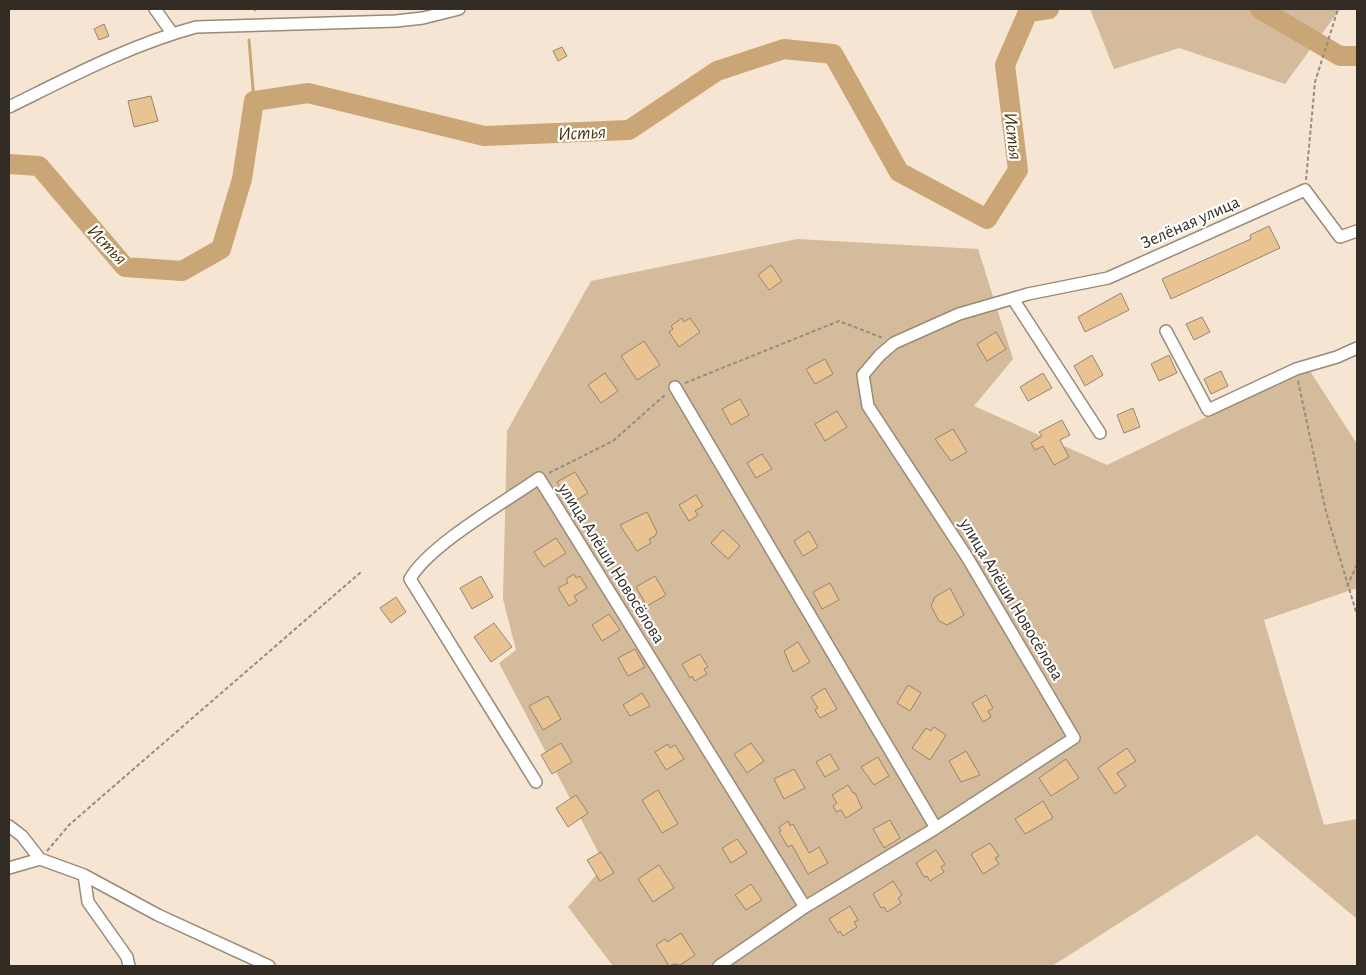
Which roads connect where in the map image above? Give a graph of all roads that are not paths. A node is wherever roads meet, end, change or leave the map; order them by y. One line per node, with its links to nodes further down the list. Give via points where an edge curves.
1 (155, 9): 5 (street)
2 (410, 9): 4 (street)
3 (459, 9): 4 (street)
4 (423, 18): 5 (street, via 196,27)
5 (172, 33): 6 (street, via 108,58)
6 (9, 107)
7 (1357, 232): 8 (street, Зелёная улица, via 1340,237 1305,190 1108,278)
8 (1013, 299): 10 (street, Зелёная улица, via 959,314); 13 (street)
9 (1166, 331): 11 (street, via 1208,410 1296,369 1337,358)
10 (894, 343): 16 (street, улица Алёши Новосёлова, via 864,375 868,406 967,557 1074,738)
11 (1357, 348)
12 (675, 387): 16 (street)
13 (1100, 433)
14 (536, 782): 20 (street, улица Алёши Новосёлова, via 410,579 442,545 539,478)
15 (9, 826): 17 (street, via 22,836)
16 (936, 828): 20 (street, улица Алёши Новосёлова)
17 (40, 859): 18 (street); 19 (street)
18 (9, 868)
19 (84, 875): 21 (street, via 88,902 127,958); 22 (street, via 158,915)
20 (805, 907): 23 (street, улица Алёши Новосёлова)
21 (129, 966)
22 (269, 966)
23 (719, 966)

